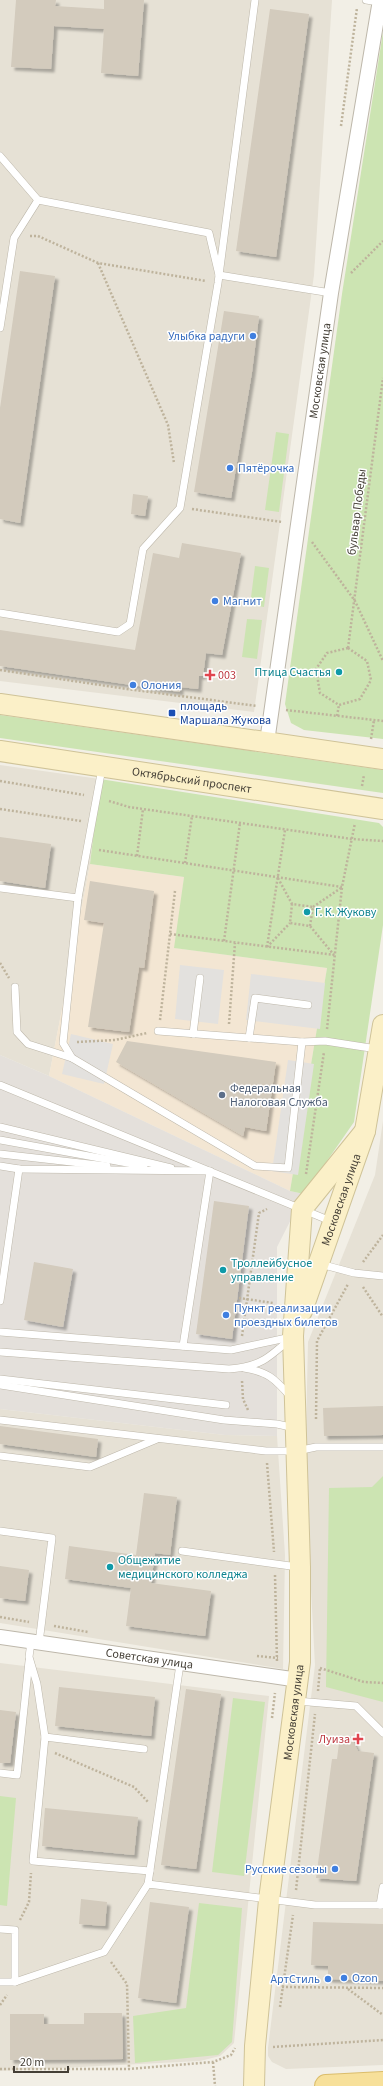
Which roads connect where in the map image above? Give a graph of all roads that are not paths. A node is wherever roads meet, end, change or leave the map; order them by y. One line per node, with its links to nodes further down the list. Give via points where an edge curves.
1 (255, 0): 5 (lane)
2 (375, 1): 6 (street, Московская улица)
3 (0, 156): 4 (lane)
4 (38, 200): 5 (lane, via 209,233); 7 (lane, via 14,238)
5 (219, 275): 6 (lane); 8 (lane, via 180,508 143,548 130,624 118,632)
6 (331, 293): 10 (street, Московская улица)
7 (0, 325)
8 (0, 614)
9 (0, 704): 10 (street)
10 (267, 742): 12 (street)
11 (0, 751): 13 (street, Октябрьский проспект)
12 (375, 758)
13 (102, 766): 14 (street, Октябрьский проспект); 16 (lane)
14 (383, 808)
15 (0, 888): 16 (lane)
16 (78, 898): 26 (lane, via 63,1043)
17 (200, 978): 22 (lane)
18 (15, 987): 26 (lane, via 17,1032 28,1044)
19 (308, 1005): 23 (lane, via 255,998)
20 (383, 1025): 25 (street, Московская улица)
21 (158, 1031): 22 (lane)
22 (193, 1034): 23 (lane)
23 (249, 1038): 24 (lane)
24 (302, 1042): 25 (lane, via 325,1041); 26 (lane, via 288,1168 256,1166)
25 (379, 1050): 29 (street, Московская улица)
26 (72, 1058)
27 (0, 1086): 37 (lane)
28 (0, 1127): 36 (lane)
29 (365, 1131): 38 (street, Московская улица); 39 (street, Московская улица)
30 (0, 1140): 35 (lane)
31 (0, 1154): 34 (lane)
32 (0, 1166): 33 (lane)
33 (19, 1169): 34 (lane); 42 (lane)
34 (152, 1170): 35 (lane)
35 (172, 1171): 36 (lane)
36 (185, 1171): 37 (lane)
37 (210, 1171): 38 (lane); 45 (lane)
38 (302, 1209): 39 (lane); 40 (street, Московская улица)
39 (333, 1222): 40 (street, Московская улица)
40 (311, 1252): 41 (lane, via 354,1273); 44 (street, Московская улица); 44 (street, Московская улица)
41 (383, 1276)
42 (0, 1301)
43 (0, 1332): 45 (lane)
44 (293, 1336): 45 (lane, via 231,1350); 47 (lane, via 266,1360); 50 (street, Московская улица)
45 (183, 1346)
46 (0, 1352): 47 (lane)
47 (242, 1368): 50 (lane, via 262,1371 277,1382)
48 (0, 1379): 51 (lane)
49 (0, 1385): 53 (lane, via 224,1420)
50 (295, 1402): 53 (street, Московская улица)
51 (226, 1404)
52 (0, 1420): 54 (lane)
53 (296, 1428): 56 (street, Московская улица)
54 (159, 1438): 56 (lane, via 266,1451); 57 (lane, via 90,1466)
55 (383, 1447): 56 (lane, via 316,1447)
56 (296, 1451): 60 (street, Московская улица)
57 (0, 1456)
58 (0, 1531): 62 (lane, via 52,1538)
59 (182, 1552): 60 (lane)
60 (300, 1567): 65 (street, Московская улица)
61 (0, 1637): 62 (street, Советская улица)
62 (35, 1642): 63 (lane); 64 (street, Советская улица)
63 (29, 1657): 68 (lane); 70 (lane, via 17,1775)
64 (180, 1664): 65 (street, Советская улица); 71 (lane)
65 (299, 1680): 66 (street, Московская улица)
66 (295, 1701): 67 (lane, via 356,1706); 74 (street, Московская улица)
67 (383, 1733)
68 (45, 1737): 69 (lane); 71 (lane, via 33,1861)
69 (144, 1749)
70 (0, 1773)
71 (150, 1871): 72 (lane)
72 (148, 1884): 74 (lane); 78 (lane, via 104,1952)
73 (383, 1887): 75 (lane)
74 (269, 1900): 75 (lane, via 315,1905); 80 (street, Московская улица, via 255,2046)
75 (382, 1905)
76 (0, 1929): 78 (lane, via 14,1930)
77 (0, 1982): 78 (lane)
78 (14, 1982)
79 (383, 2083): 81 (main road)
80 (254, 2086)
81 (326, 2086)

